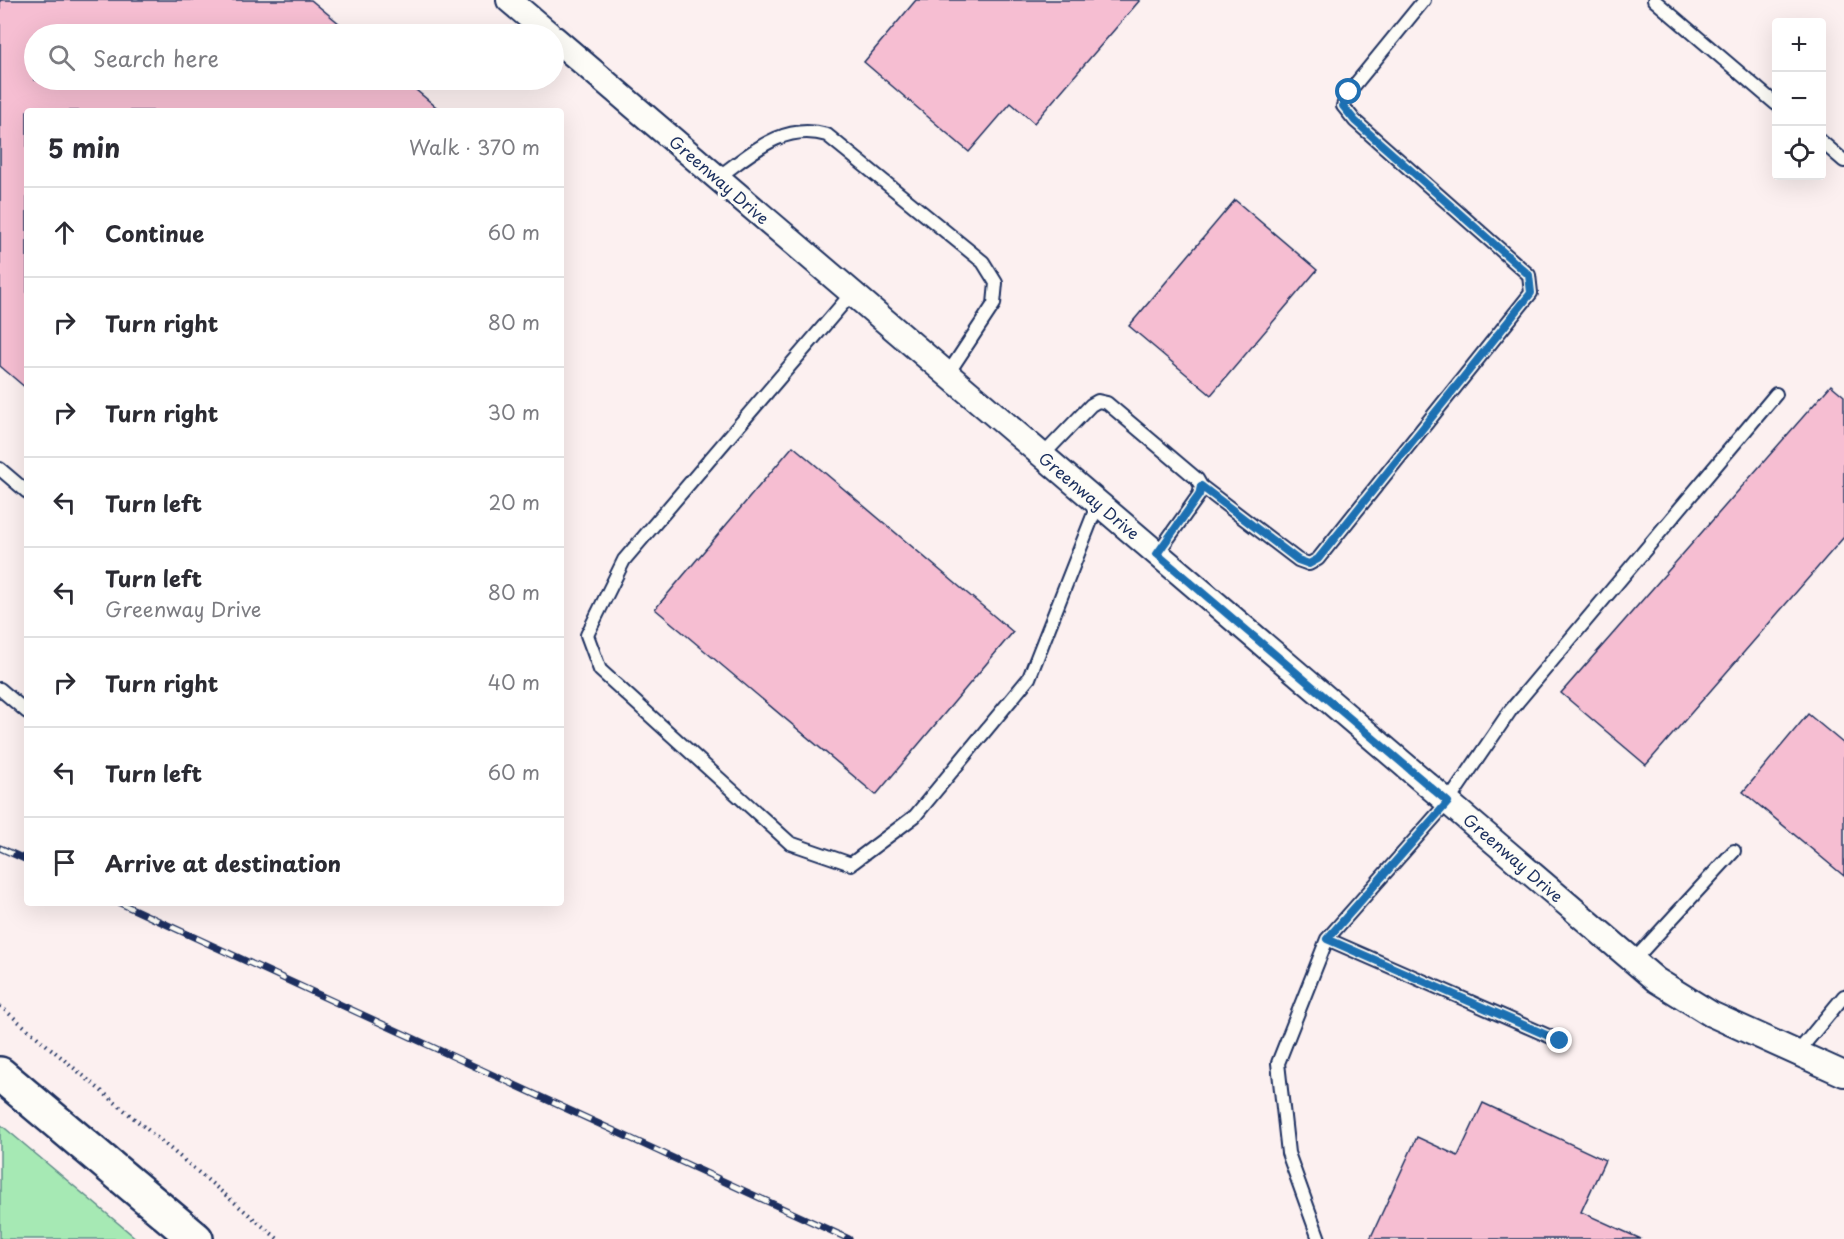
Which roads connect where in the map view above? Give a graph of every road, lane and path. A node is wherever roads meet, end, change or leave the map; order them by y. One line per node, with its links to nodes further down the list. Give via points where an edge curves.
1 (509, 0): 4 (street)
2 (1424, 0): 15 (lane, via 1349,92 1343,106 1355,121 1529,275 1531,293 1318,559 1309,564 1298,560)
3 (1654, 0): 6 (lane)
4 (537, 24)
5 (564, 47): 9 (street, Greenway Drive)
6 (1772, 101)
7 (1826, 146): 8 (lane)
8 (1844, 161)
9 (717, 178): 10 (street, Greenway Drive); 11 (lane, via 772,139 794,131 827,135 983,262 996,283 994,304)
10 (852, 293): 11 (street, Greenway Drive); 17 (lane, via 624,560 587,635 600,670 790,843 851,864 915,816 1029,678)
11 (947, 375): 13 (street, Greenway Drive)
12 (1776, 394): 21 (lane, via 1510,711)
13 (1042, 456): 15 (lane, via 1098,401 1107,403); 17 (street, Greenway Drive)
14 (0, 469): 16 (lane)
15 (1201, 486): 18 (lane, via 1199,495)
16 (24, 489)
17 (1098, 503): 18 (street, Greenway Drive)
18 (1157, 554): 21 (street, Greenway Drive)
19 (0, 689): 20 (lane)
20 (24, 709)
21 (1448, 802): 23 (lane); 24 (street, Greenway Drive)
22 (1734, 850): 24 (lane)
23 (1327, 939): 27 (lane); 33 (lane, via 1278,1063 1288,1153)
24 (1633, 961): 28 (street, Greenway Drive, via 1711,1014)
25 (1844, 996): 28 (lane)
26 (0, 1006): 32 (path)
27 (1560, 1041)
28 (1797, 1053): 30 (street, Greenway Drive)
29 (0, 1074): 31 (main road)
30 (1844, 1074)
31 (196, 1239)
32 (278, 1239)
33 (1319, 1239)

